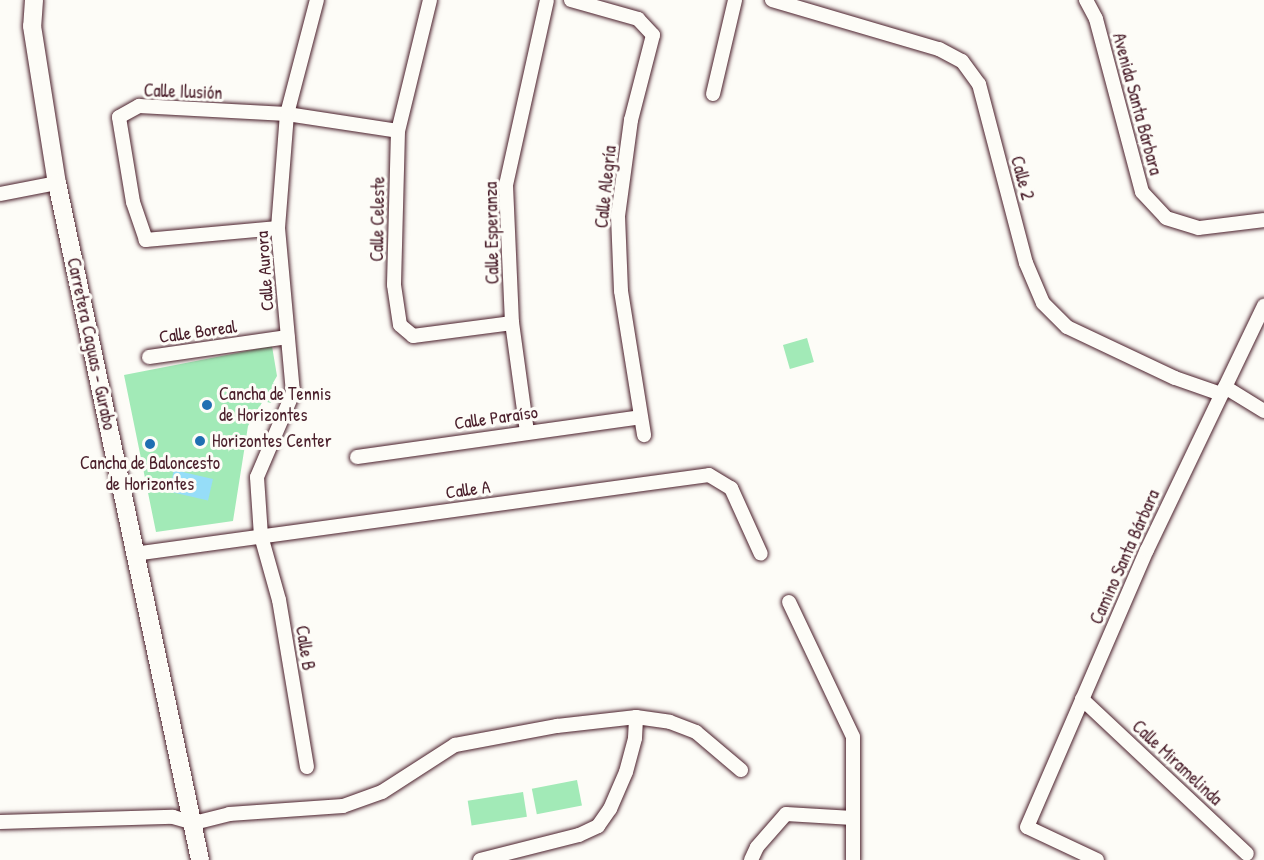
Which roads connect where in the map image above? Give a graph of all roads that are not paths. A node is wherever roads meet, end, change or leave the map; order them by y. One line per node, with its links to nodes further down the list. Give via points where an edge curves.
1 (317, 0): 10 (street, Calle Aurora)
2 (430, 0): 11 (street, Calle Celeste)
3 (547, 0): 17 (street, Calle Esperanza, via 506,185)
4 (571, 0): 22 (street, Calle Alegría, via 638,18 653,34 631,120 618,216 621,291)
5 (735, 0): 9 (street)
6 (772, 0): 20 (street, Calle 2, via 939,49 962,61 979,84 1026,263 1043,303 1067,327 1175,378)
7 (1086, 0): 14 (street, Avenida Santa Bárbara, via 1096,19 1142,192 1166,218 1199,228)
8 (35, 1): 12 (main road, Carretera Caguas - Gurabo, via 32,26)
9 (713, 94)
10 (287, 114): 11 (street, Calle Ilusión); 15 (street, Calle Aurora); 15 (street, Calle Ilusión, via 139,106 119,117 133,202 146,240)
11 (398, 131): 17 (street, Calle Celeste, via 394,285 400,325 413,336)
12 (57, 183): 13 (street); 27 (main road, Carretera Caguas - Gurabo)
13 (0, 194)
14 (1264, 220)
15 (278, 228): 18 (street, Calle Aurora)
16 (1264, 306): 20 (street, Camino Santa Bárbara)
17 (512, 322): 23 (street, Calle Esperanza)
18 (288, 337): 19 (street, Calle Boreal); 26 (street, Calle Aurora, via 293,393 257,477)
19 (149, 357)
20 (1223, 390): 21 (street, Calle 2); 30 (street, Camino Santa Bárbara)
21 (1264, 411)
22 (640, 417): 23 (street, Calle Paraíso); 24 (street, Calle Alegría)
23 (527, 432): 25 (street, Calle Paraíso)
24 (644, 435)
25 (357, 457)
26 (261, 536): 27 (street, Calle A); 28 (street, Calle A, via 709,475 731,488); 32 (street, Calle B, via 279,600)
27 (134, 554): 36 (main road, Carretera Caguas - Gurabo)
28 (761, 554)
29 (789, 602): 34 (street, via 853,737)
30 (1082, 699): 37 (street, Calle Miramelinda); 42 (street, Camino Santa Bárbara, via 1027,827)
31 (636, 717): 33 (street, via 670,722 696,732); 36 (street, via 556,726 455,745 382,792 343,806 229,814); 39 (street, via 626,772 598,826 579,836)
32 (307, 768)
33 (741, 770)
34 (853, 818): 40 (street, via 786,814 757,847); 41 (street)
35 (0, 822): 36 (street, via 173,817)
36 (194, 823): 38 (main road, Carretera Caguas - Gurabo)
37 (1247, 854)
38 (200, 860)
39 (480, 860)
40 (751, 860)
41 (853, 860)
42 (1097, 860)

